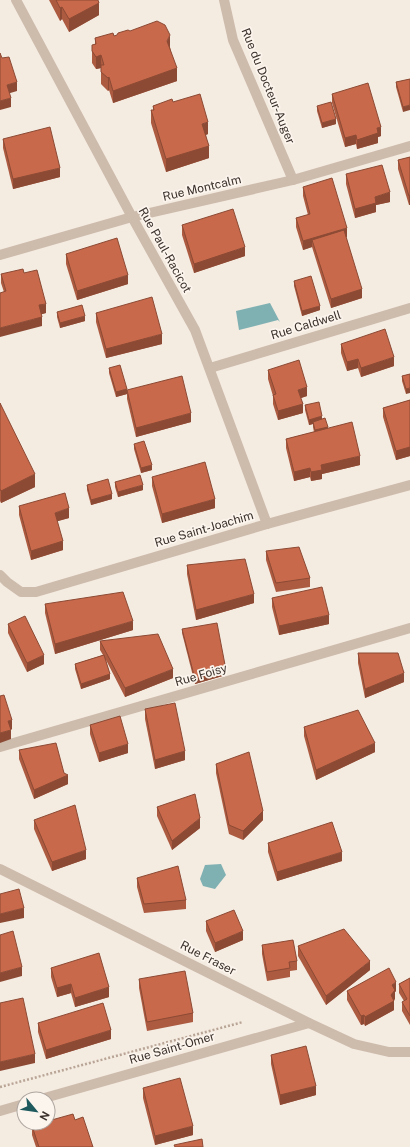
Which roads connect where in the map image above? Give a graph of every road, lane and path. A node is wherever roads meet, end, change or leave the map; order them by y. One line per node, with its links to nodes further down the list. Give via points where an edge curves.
1 (16, 0): 5 (street, Rue Paul-Racicot)
2 (224, 0): 4 (street, Rue du Docteur-Auger, via 233,40)
3 (410, 146): 4 (street, Rue Montcalm)
4 (292, 180): 5 (street, Rue Montcalm)
5 (132, 217): 6 (street, Rue Montcalm); 8 (street, Rue Paul-Racicot, via 195,330)
6 (0, 255)
7 (410, 308): 8 (street, Rue Caldwell)
8 (210, 368): 10 (street, Rue Paul-Racicot)
9 (410, 485): 10 (street, Rue Saint-Joachim)
10 (267, 524): 11 (street, Rue Saint-Joachim, via 36,592 21,592)
11 (4, 579)
12 (410, 628): 13 (street, Rue Foisy)
13 (0, 748)
14 (0, 869): 15 (street, Rue Fraser)
15 (309, 1023): 16 (street, Rue Fraser, via 354,1044 389,1052); 17 (street, Rue Saint-Omer)
16 (410, 1052)
17 (56, 1095)
18 (16, 1106): 19 (street)
19 (0, 1111)

